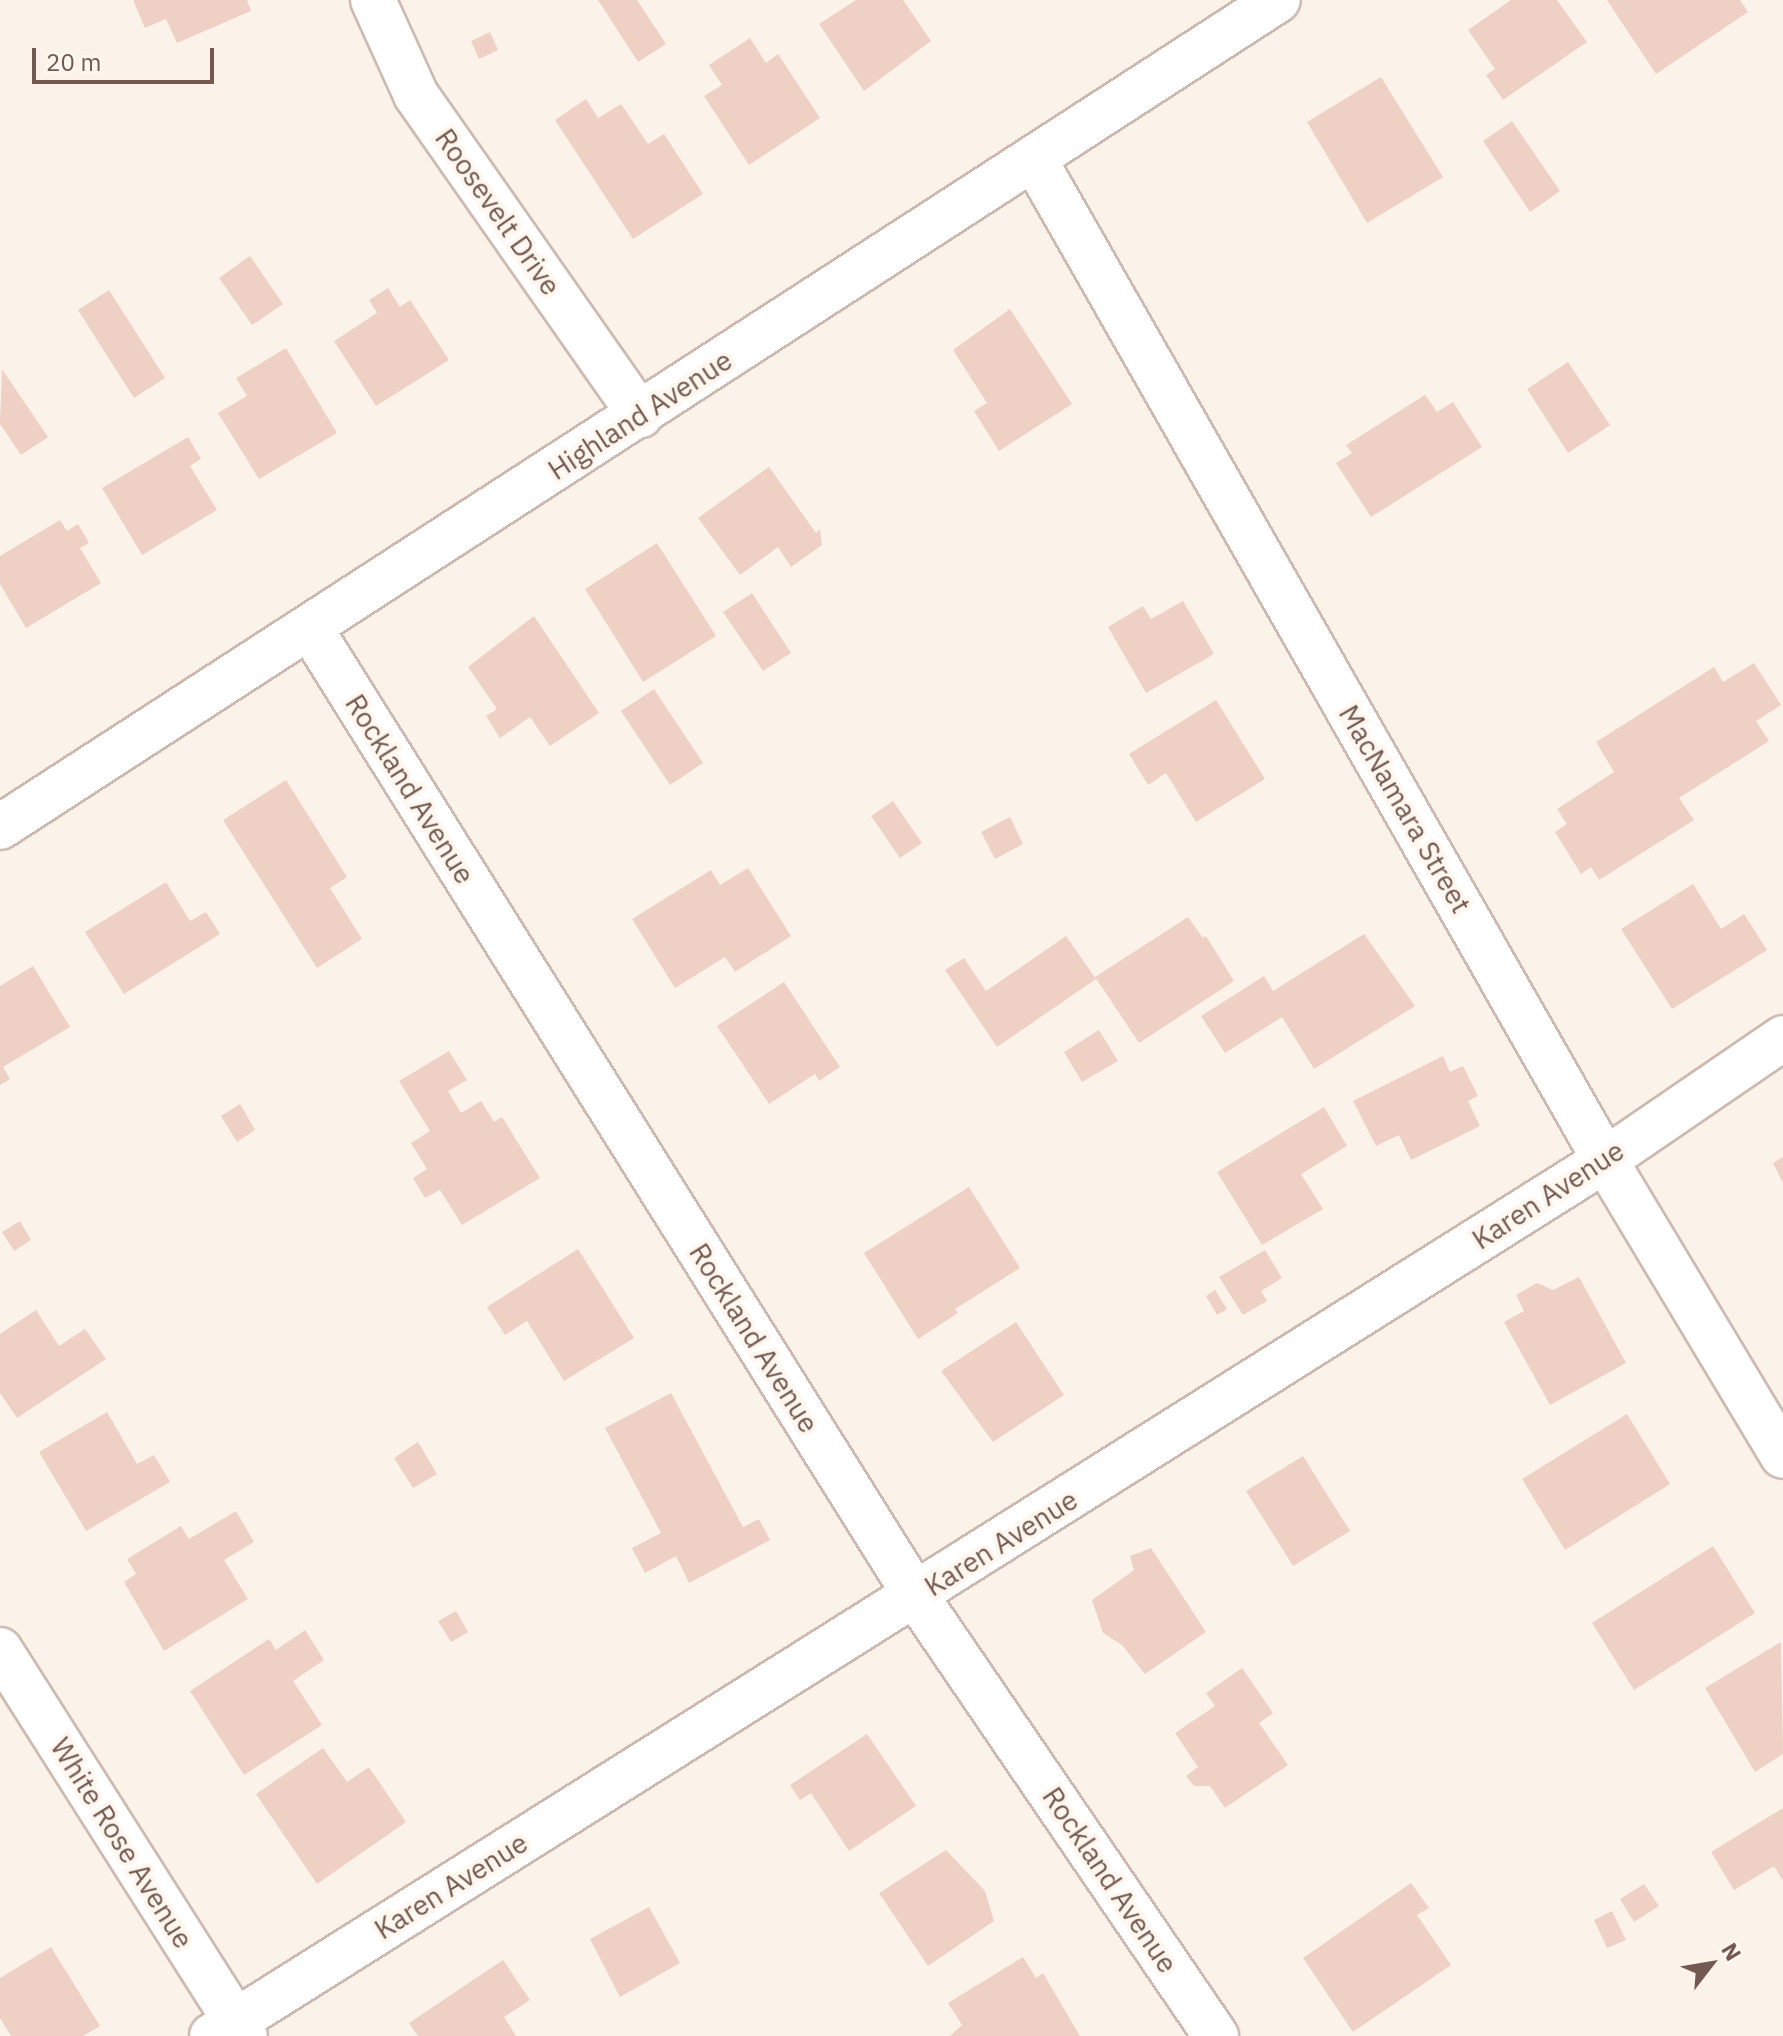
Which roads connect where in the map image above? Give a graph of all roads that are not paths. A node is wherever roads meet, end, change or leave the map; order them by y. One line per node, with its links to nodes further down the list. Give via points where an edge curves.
1 (373, 0): 4 (street, Roosevelt Drive, via 416,95)
2 (1278, 0): 3 (street, Highland Avenue)
3 (1034, 159): 4 (street, Highland Avenue); 8 (street, MacNamara Street)
4 (640, 415): 5 (street, Highland Avenue)
5 (310, 628): 6 (street, Highland Avenue); 10 (street, Rockland Avenue)
6 (0, 827)
7 (1783, 1038): 8 (street, Karen Avenue)
8 (1605, 1160): 9 (street, MacNamara Street); 10 (street, Karen Avenue)
9 (1783, 1456)
10 (916, 1596): 12 (street, Karen Avenue); 13 (street, Rockland Avenue)
11 (0, 1650): 12 (street, White Rose Avenue)
12 (230, 2031)
13 (1216, 2036)

